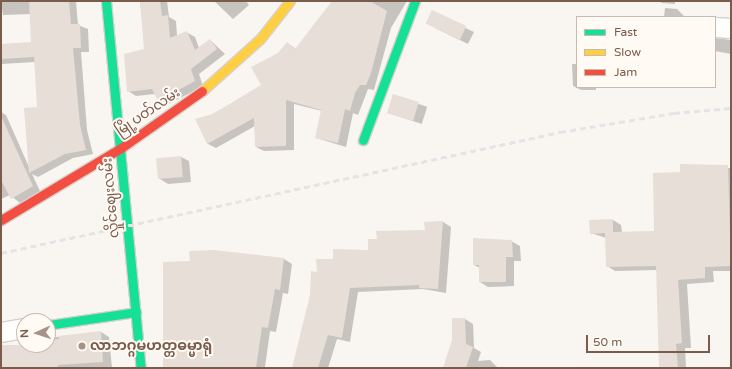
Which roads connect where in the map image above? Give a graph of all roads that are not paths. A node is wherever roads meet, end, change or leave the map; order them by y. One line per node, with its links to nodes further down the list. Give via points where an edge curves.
1 (106, 1): 7 (street, လှိုင်ဈေးလမ်း)
2 (290, 1): 7 (street, မြို့ပတ်လမ်း, via 260,38 197,96)
3 (415, 1): 6 (street)
4 (716, 27): 5 (street)
5 (731, 28)
6 (363, 140)
7 (121, 148): 8 (street, မြို့ပတ်လမ်း); 9 (street, လှိုင်ဈေးလမ်း)
8 (1, 220)
9 (136, 312): 10 (street); 13 (street, လှိုင်ဈေးလမ်း)
10 (56, 324)
11 (16, 329): 12 (street)
12 (1, 332)
13 (141, 368)

